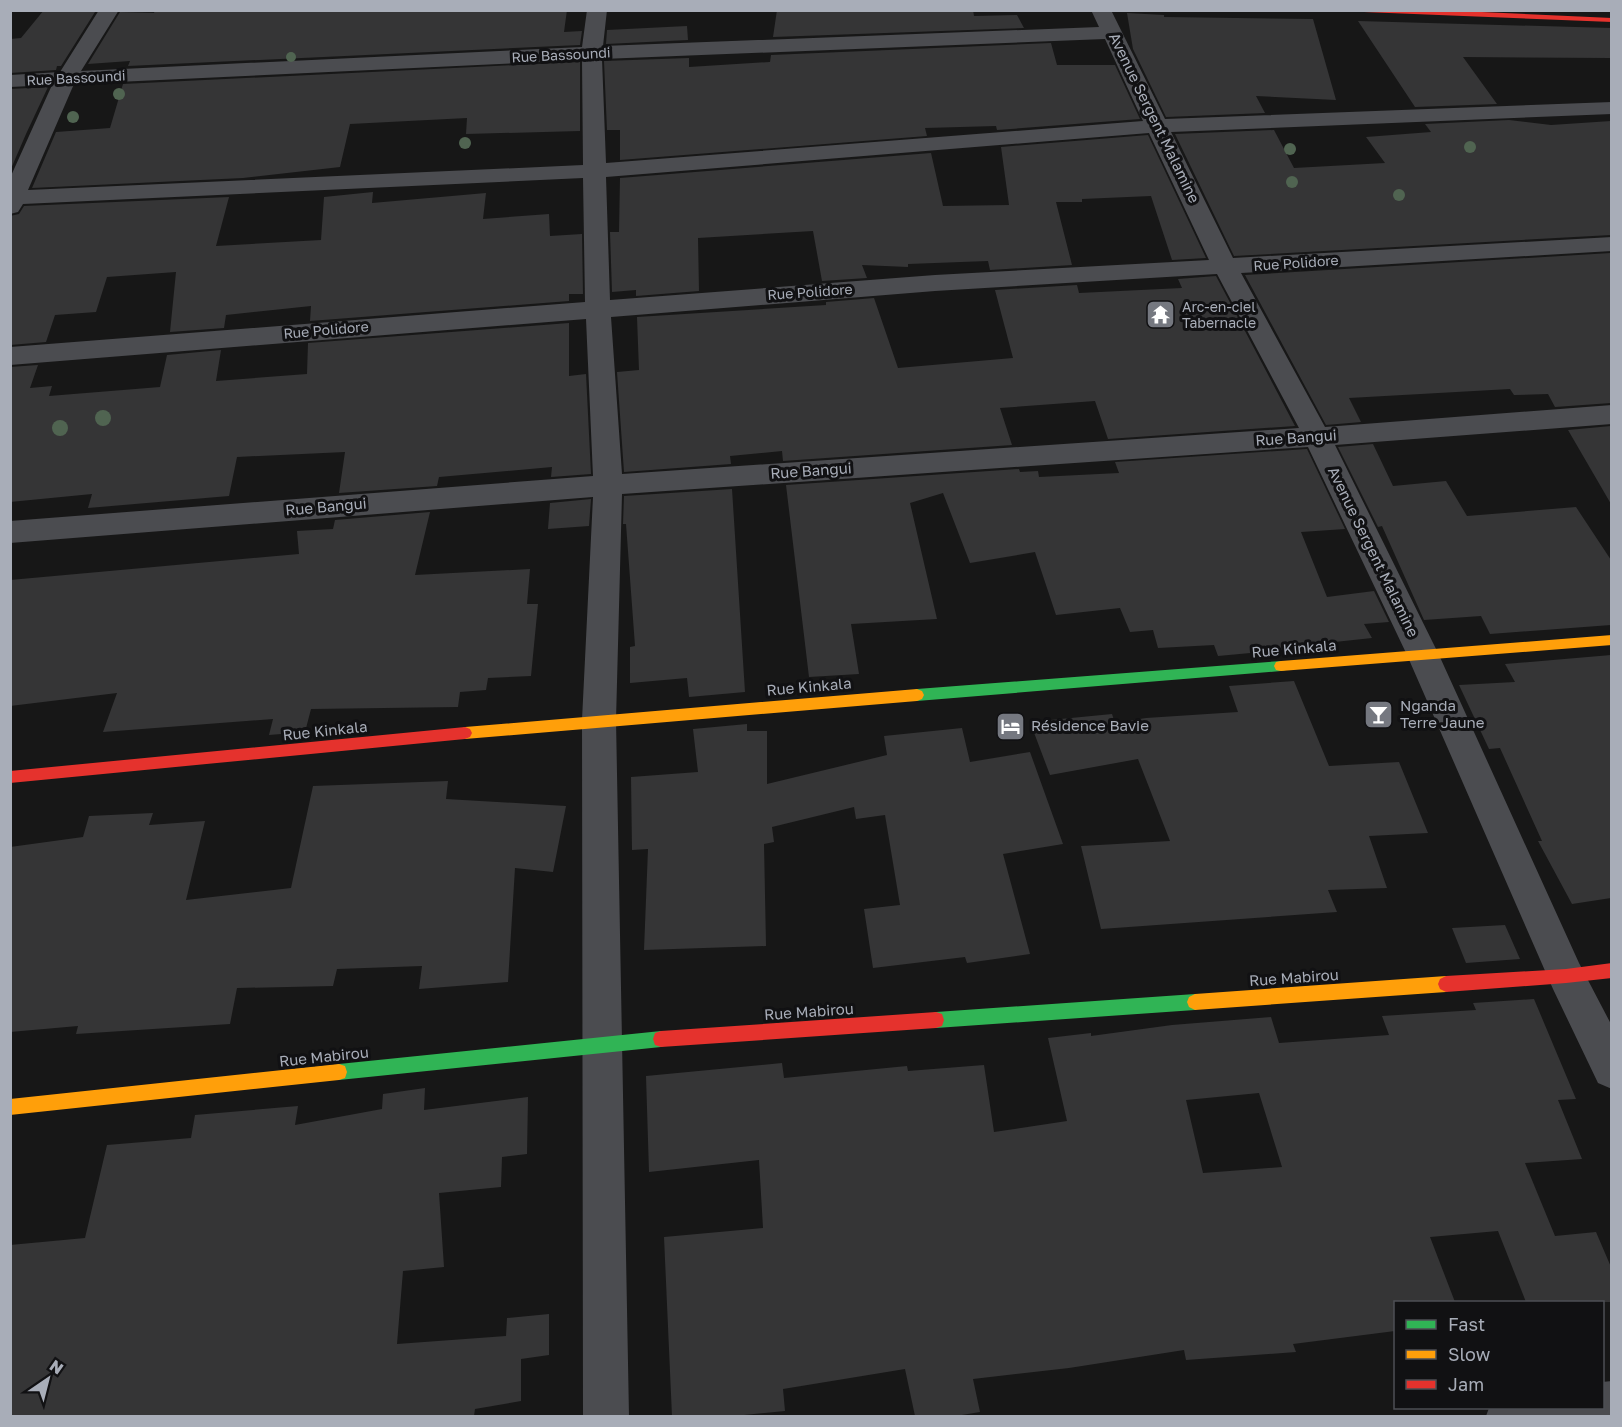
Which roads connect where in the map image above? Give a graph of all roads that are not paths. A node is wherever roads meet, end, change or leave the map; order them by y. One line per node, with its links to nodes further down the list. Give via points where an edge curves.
1 (109, 10): 7 (street)
2 (597, 10): 6 (street)
3 (1364, 10): 4 (street)
4 (1611, 20)
5 (1107, 22): 6 (street, Rue Bassoundi); 10 (street, Avenue Sergent Malamine)
6 (592, 53): 7 (street, Rue Bassoundi); 11 (street)
7 (66, 79): 8 (street, Rue Bassoundi); 12 (street)
8 (10, 81)
9 (1611, 108): 10 (street)
10 (1159, 126): 11 (street); 14 (street, Avenue Sergent Malamine)
11 (596, 171): 12 (street); 15 (street)
12 (12, 201)
13 (1611, 243): 14 (street, Rue Polidore)
14 (1226, 267): 15 (street, Rue Polidore, via 935,283); 18 (street, Avenue Sergent Malamine)
15 (598, 309): 16 (street, Rue Polidore); 19 (street)
16 (10, 356)
17 (1611, 414): 18 (street, Rue Bangui)
18 (1317, 436): 19 (street, Rue Bangui); 22 (street, Avenue Sergent Malamine)
19 (608, 485): 20 (street, Rue Bangui); 23 (street)
20 (10, 532)
21 (1611, 640): 22 (street, Rue Kinkala)
22 (1422, 655): 23 (street, Rue Kinkala); 26 (street, Avenue Sergent Malamine)
23 (599, 720): 24 (street, Rue Kinkala); 27 (street)
24 (10, 777)
25 (1611, 970): 26 (street, Rue Mabirou)
26 (1566, 976): 27 (street, Rue Mabirou); 28 (street, Avenue Sergent Malamine)
27 (604, 1042): 29 (street, Rue Mabirou); 31 (street)
28 (1611, 1069)
29 (10, 1107)
30 (1566, 1409): 32 (street)
31 (606, 1416)
32 (1509, 1416)

